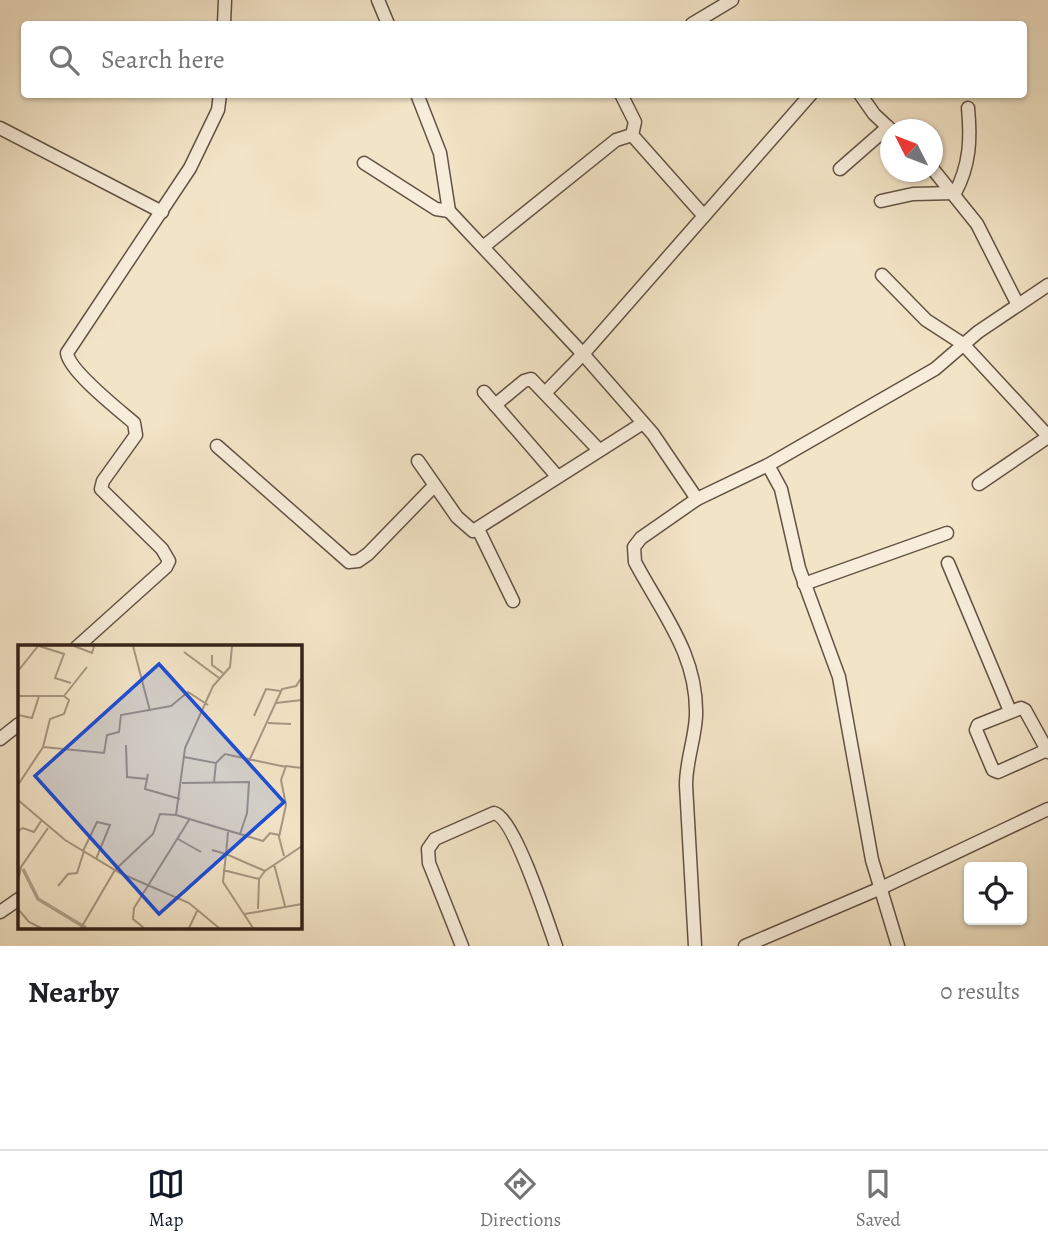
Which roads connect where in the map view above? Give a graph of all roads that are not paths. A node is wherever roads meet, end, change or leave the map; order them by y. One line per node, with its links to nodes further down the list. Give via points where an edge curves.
1 (225, 0): 4 (street)
2 (378, 0): 5 (street)
3 (732, 0): 6 (street)
4 (224, 21)
5 (387, 21)
6 (697, 21)
7 (220, 98): 23 (street, via 198,151)
8 (419, 98): 22 (street, via 440,153)
9 (623, 98): 15 (street, via 635,122)
10 (807, 98): 24 (street)
11 (864, 98): 13 (street)
12 (968, 108): 20 (street, via 967,162)
13 (882, 119)
14 (0, 128): 23 (street)
15 (632, 135): 24 (street); 25 (street, via 616,141)
16 (880, 136): 18 (street)
17 (364, 163): 22 (street, via 436,209)
18 (840, 169)
19 (943, 179): 20 (street)
20 (955, 193): 21 (street, via 913,194); 28 (street, via 998,261)
21 (881, 201)
22 (449, 211): 25 (street)
23 (162, 212): 49 (street, via 67,353 79,372 134,423 136,435 101,489 169,561)
24 (704, 216): 30 (street)
25 (483, 247): 30 (street)
26 (882, 275): 29 (street, via 926,320)
27 (1048, 285): 28 (street)
28 (1017, 305): 29 (street)
29 (963, 344): 35 (street); 39 (street, via 935,369)
30 (583, 354): 32 (street); 34 (street)
31 (484, 392): 33 (street)
32 (546, 392): 33 (street, via 531,379); 37 (street)
33 (495, 405): 40 (street)
34 (643, 423): 37 (street); 43 (street, via 672,457)
35 (1048, 437): 41 (street)
36 (217, 446): 42 (street, via 349,562 368,554)
37 (599, 450): 40 (street)
38 (418, 461): 42 (street)
39 (768, 465): 43 (street); 47 (street, via 781,489)
40 (556, 475): 44 (street)
41 (979, 484)
42 (434, 486): 44 (street, via 467,528)
43 (697, 499): 60 (street, via 634,547 635,562 684,647 696,711 686,766)
44 (478, 529): 48 (street)
45 (947, 533): 47 (street)
46 (948, 564): 50 (street)
47 (804, 584): 55 (street, via 839,677)
48 (513, 601)
49 (78, 645)
50 (1010, 711): 53 (street, via 1025,710); 53 (street, via 976,730 993,770 998,772)
51 (18, 725): 52 (street)
52 (0, 739)
53 (1047, 751)
54 (1048, 810): 55 (street)
55 (881, 888): 61 (street); 62 (street)
56 (18, 900): 57 (street)
57 (0, 912)
58 (462, 946): 59 (street, via 429,863 428,849 435,839 494,813 504,818 526,865)
59 (556, 946)
60 (695, 946)
61 (745, 946)
62 (898, 946)

